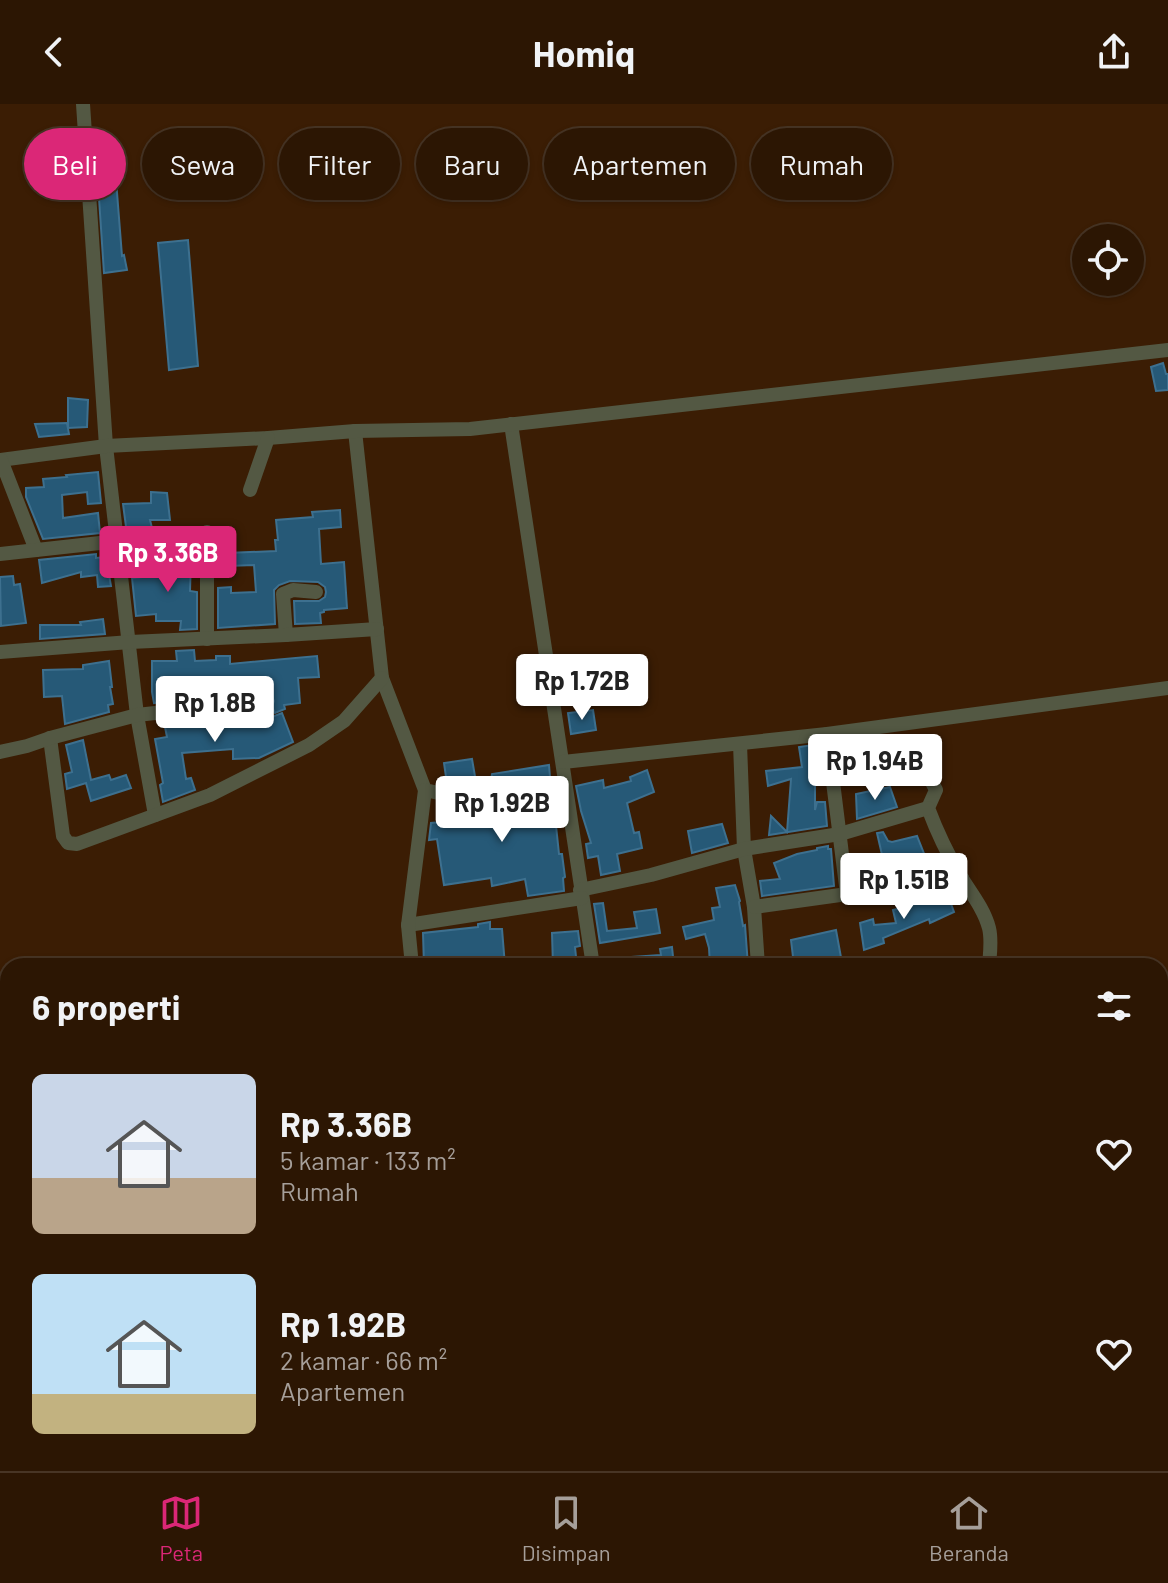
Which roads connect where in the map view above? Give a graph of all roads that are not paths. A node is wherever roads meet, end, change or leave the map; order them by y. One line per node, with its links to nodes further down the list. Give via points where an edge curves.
1 (83, 104): 6 (street)
2 (1168, 350): 3 (street)
3 (511, 424): 4 (street); 28 (street)
4 (355, 431): 5 (street); 14 (street)
5 (268, 438): 6 (street); 8 (street)
6 (106, 446): 7 (street); 10 (street)
7 (0, 460): 11 (street)
8 (250, 490)
9 (207, 532): 16 (street)
10 (118, 541): 11 (street); 17 (street)
11 (36, 550): 12 (street)
12 (0, 554)
13 (316, 592): 15 (street, via 283,594)
14 (377, 629): 15 (street); 19 (street)
15 (286, 635): 16 (street)
16 (207, 639): 17 (street)
17 (130, 642): 18 (street); 22 (street)
18 (0, 652)
19 (382, 678): 30 (street); 32 (street, via 344,721 309,745 210,795)
20 (1168, 688): 23 (street)
21 (264, 701): 22 (street)
22 (137, 715): 25 (street); 32 (street)
23 (848, 732): 24 (street); 31 (street, via 924,767 936,790)
24 (827, 734): 26 (street); 33 (street)
25 (50, 738): 27 (street); 32 (street, via 68,843)
26 (740, 744): 28 (street); 34 (street)
27 (0, 752)
28 (563, 762): 29 (street)
29 (564, 786): 30 (street, via 443,794); 36 (street)
30 (425, 790): 39 (street)
31 (928, 808): 33 (street); 35 (street)
32 (155, 815)
33 (840, 834): 34 (street); 37 (street)
34 (744, 849): 36 (street); 38 (street)
35 (962, 878): 37 (street); 43 (street, via 989,928)
36 (581, 894): 39 (street); 41 (street)
37 (847, 894): 38 (street)
38 (754, 907): 42 (street)
39 (408, 925): 40 (street)
40 (411, 958)
41 (592, 958)
42 (757, 958)
43 (990, 958)

